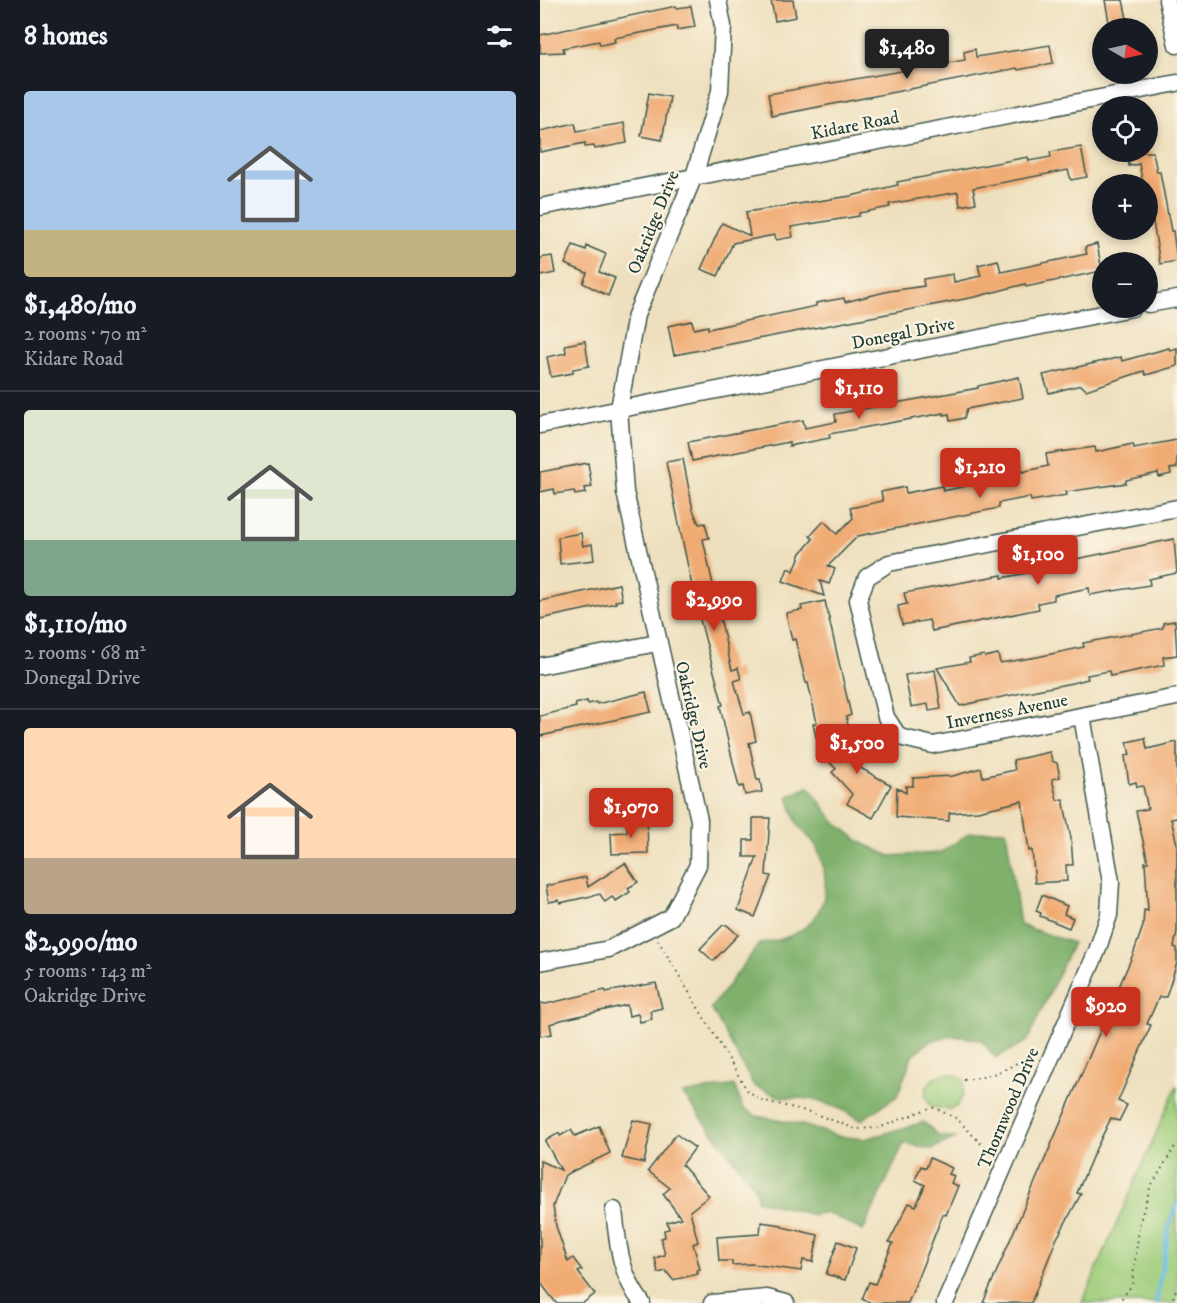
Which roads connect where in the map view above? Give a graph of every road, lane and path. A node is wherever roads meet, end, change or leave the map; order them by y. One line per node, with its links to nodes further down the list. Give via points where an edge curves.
1 (718, 0): 5 (street, Oakridge Drive, via 723,26 720,91)
2 (1167, 0): 3 (street)
3 (1177, 45)
4 (1177, 83): 5 (street, Kidare Road)
5 (694, 176): 6 (street, Kidare Road); 10 (street, Oakridge Drive, via 636,315)
6 (540, 207)
7 (1177, 299): 8 (street)
8 (1158, 302)
9 (1092, 316): 10 (street, Donegal Drive)
10 (619, 409): 11 (street, Donegal Drive); 13 (street, Oakridge Drive, via 625,492)
11 (540, 425)
12 (1177, 508): 16 (street, Inverness Avenue, via 889,564 867,577 858,600 886,717 899,737 933,745)
13 (657, 643): 14 (street); 18 (street, Oakridge Drive, via 699,820 698,865 671,917 609,949)
14 (540, 666)
15 (1177, 697): 16 (street, Inverness Avenue)
16 (1082, 716): 28 (street, Thornwood Drive, via 1111,882 1109,915)
17 (655, 935): 22 (path, via 747,1090 761,1100 855,1129 879,1128 932,1107 956,1118)
18 (540, 962)
19 (1035, 1049): 20 (path, via 1020,1062 993,1075)
20 (964, 1080)
21 (1177, 1143): 29 (path, via 1150,1188 1140,1221 1132,1285)
22 (992, 1154)
23 (614, 1210): 25 (street, via 619,1258 631,1289)
24 (1177, 1288): 30 (path)
25 (642, 1303)
26 (712, 1303): 27 (street, via 767,1298)
27 (786, 1303)
28 (945, 1303)
29 (1118, 1303)
30 (1171, 1303)

